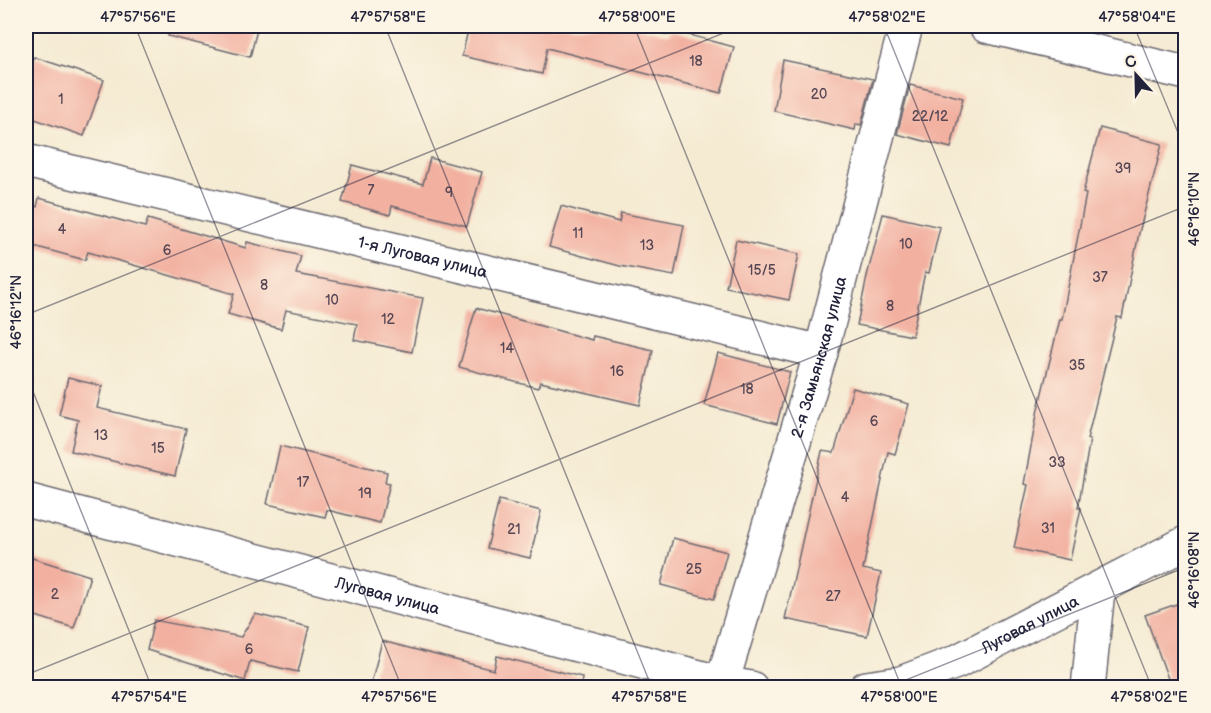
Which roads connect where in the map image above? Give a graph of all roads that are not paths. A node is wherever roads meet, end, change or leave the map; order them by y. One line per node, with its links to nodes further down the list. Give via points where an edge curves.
1 (906, 26): 5 (street, 2-я Замьянская улица)
2 (986, 26): 3 (street)
3 (1185, 73)
4 (26, 161): 5 (street, 1-я Луговая улица)
5 (821, 352): 9 (street, 2-я Замьянская улица)
6 (26, 500): 9 (street, Луговая улица)
7 (1185, 543): 8 (street, Луговая улица)
8 (1098, 590): 10 (street, Луговая улица, via 956,662 902,683); 11 (street)
9 (736, 685)
10 (866, 687)
11 (1088, 687)

